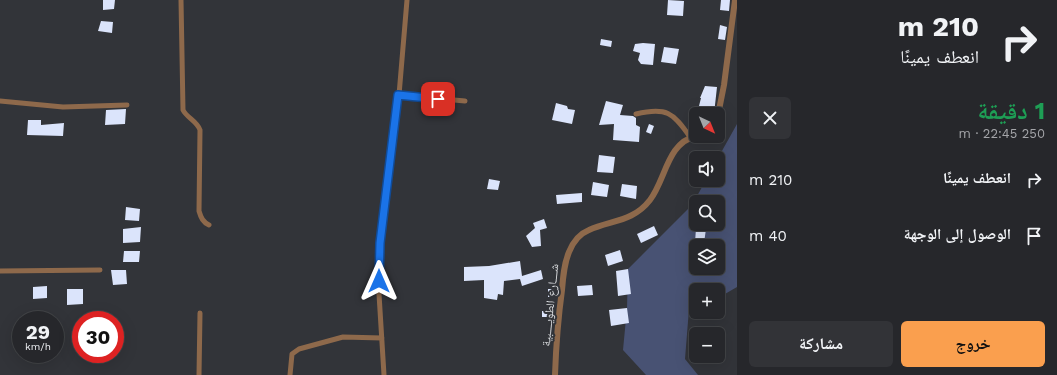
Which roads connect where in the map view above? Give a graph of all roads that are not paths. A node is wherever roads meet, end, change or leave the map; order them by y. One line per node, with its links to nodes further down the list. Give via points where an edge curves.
1 (181, 0): 12 (street, via 183,110 198,124 200,130 199,211 201,218)
2 (407, 0): 4 (street)
3 (735, 0): 8 (street)
4 (398, 95): 6 (street); 16 (street, via 380,243 379,294)
5 (0, 101): 7 (street, via 64,108)
6 (465, 101)
7 (127, 105)
8 (720, 107)
9 (636, 114): 10 (street, via 652,110 663,111)
10 (689, 132)
11 (689, 138): 20 (street, شــــارع الطويــــبية, via 674,150 657,188 640,210 620,221 589,230 574,242 565,263 557,325)
12 (209, 225)
13 (100, 270): 14 (street)
14 (0, 271)
15 (200, 312): 17 (street)
16 (382, 338): 18 (street, via 343,336 299,349 292,354); 19 (street)
17 (199, 375)
18 (290, 375)
19 (384, 375)
20 (555, 375)

